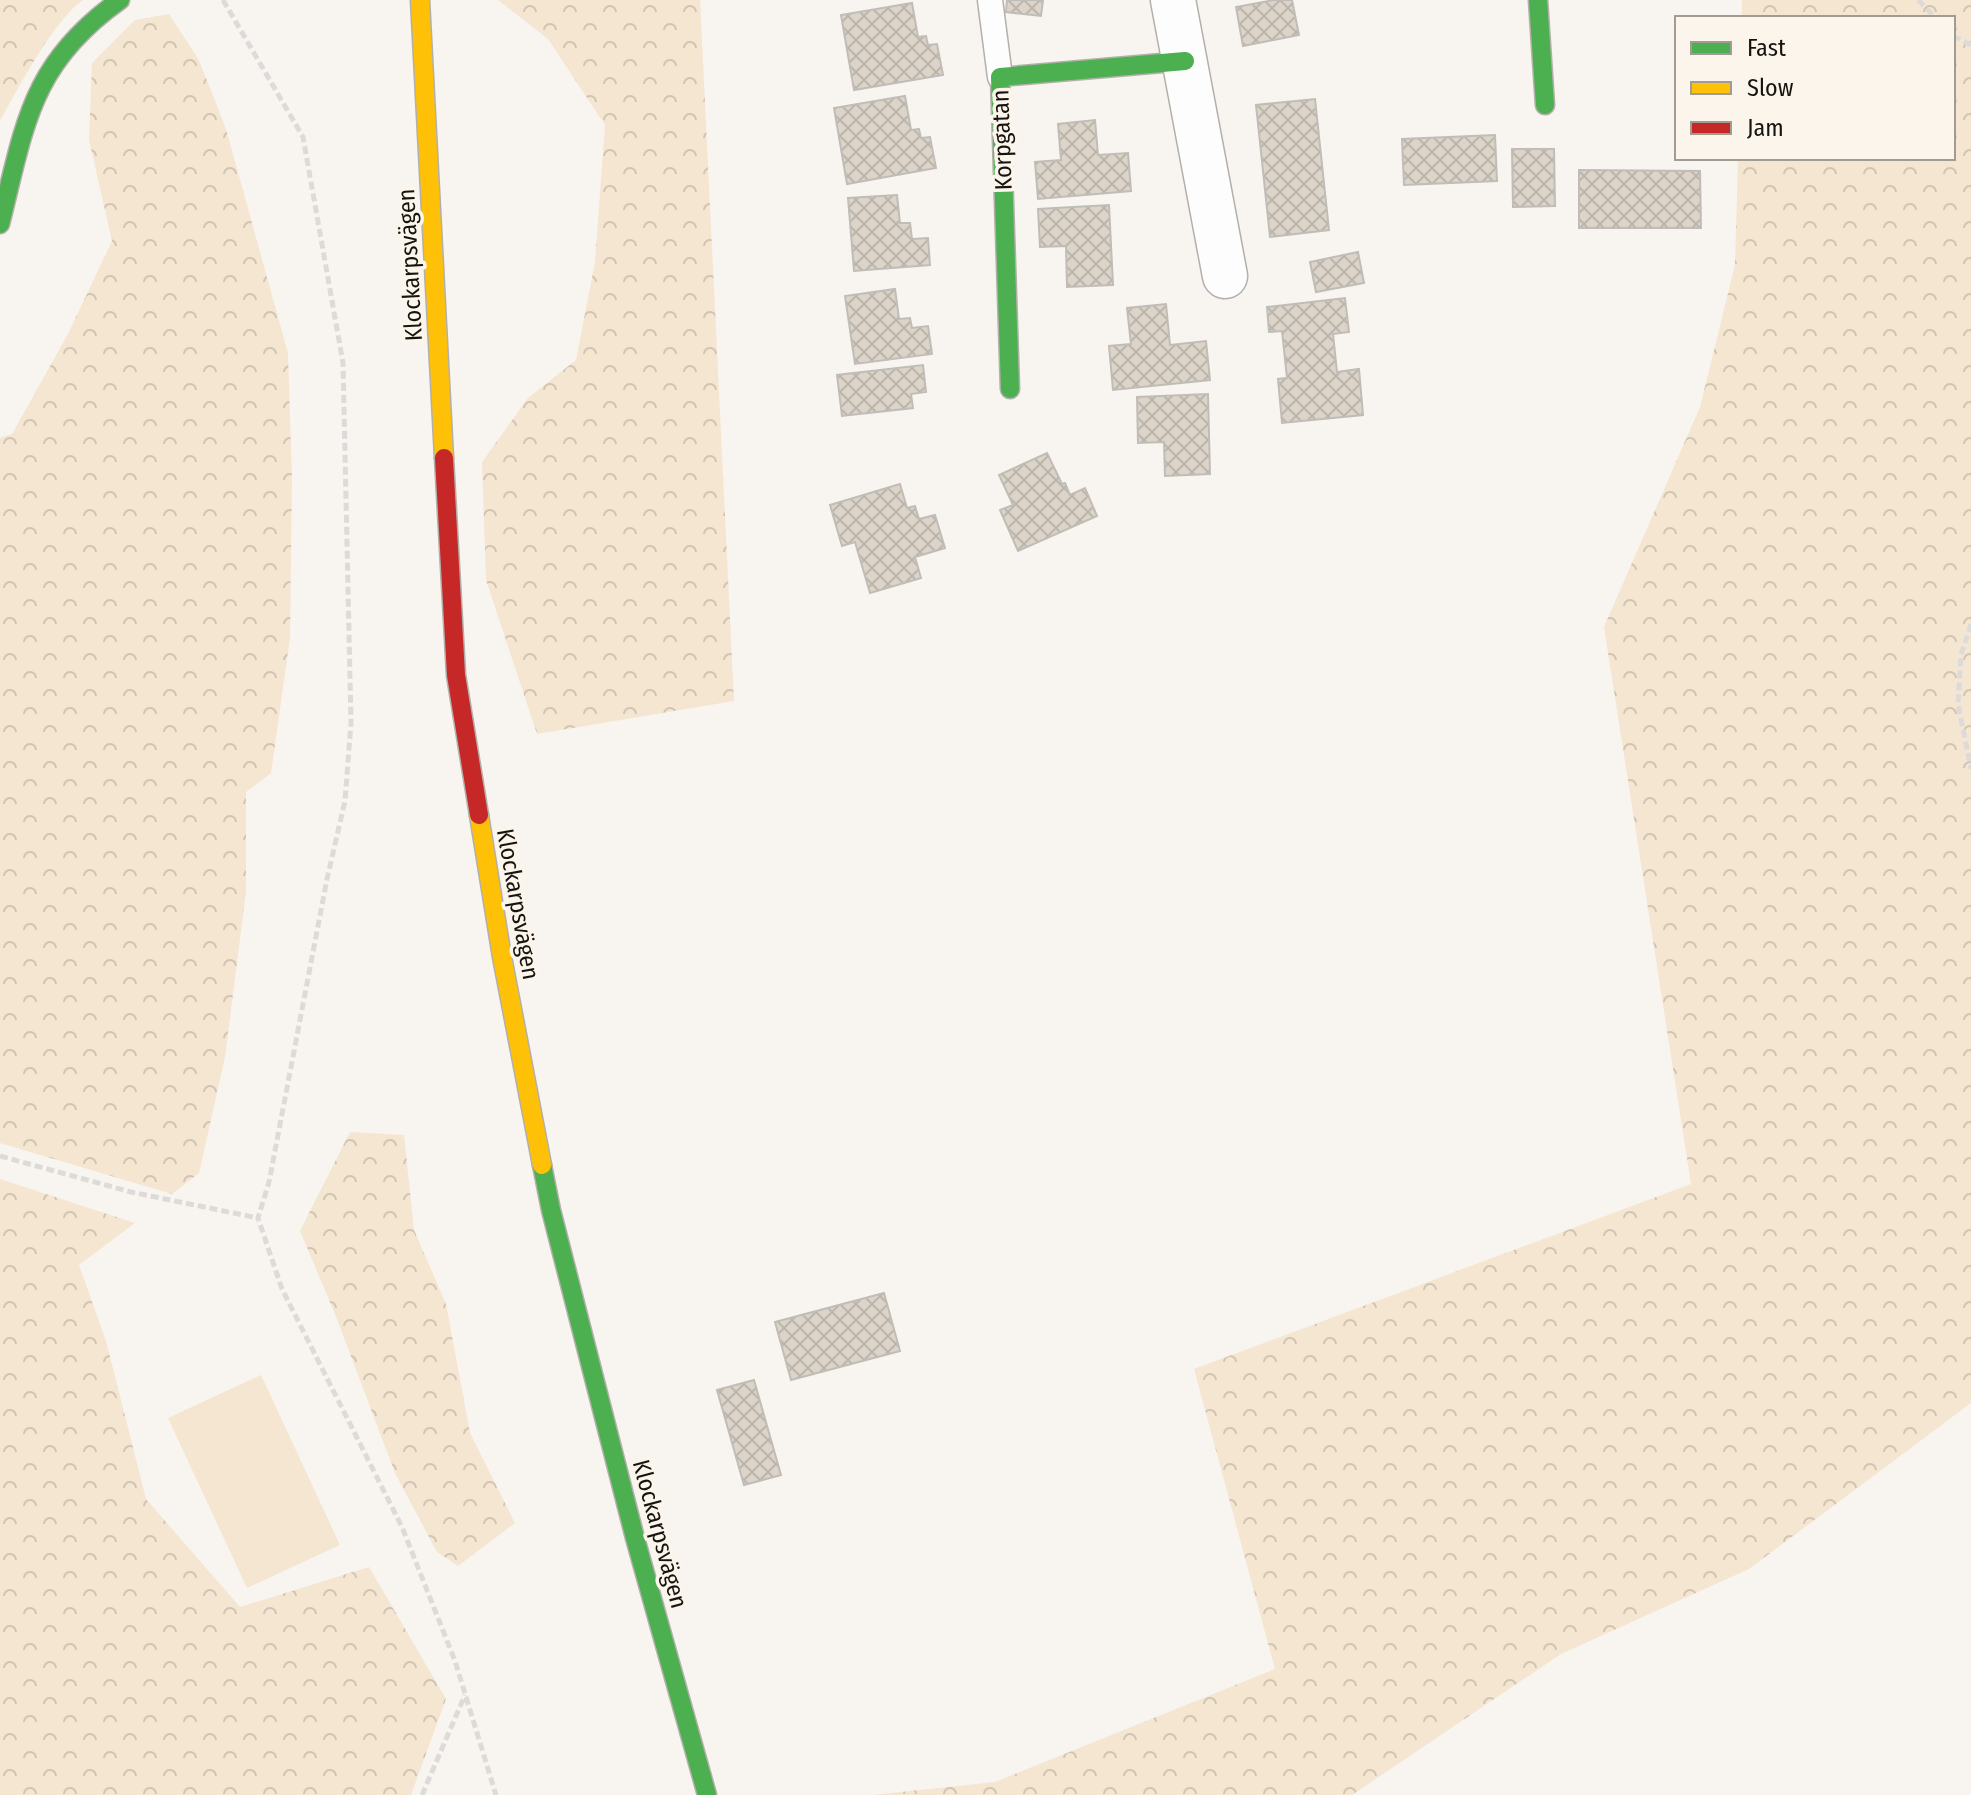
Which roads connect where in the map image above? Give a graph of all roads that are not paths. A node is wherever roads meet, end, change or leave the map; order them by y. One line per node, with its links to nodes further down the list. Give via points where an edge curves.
1 (120, 0): 9 (street, via 65,52 41,85)
2 (420, 0): 12 (street, Klockarpsvägen, via 459,691 502,957 551,1210)
3 (990, 0): 7 (lane)
4 (1173, 0): 6 (street)
5 (1538, 0): 8 (street)
6 (1185, 61): 7 (street, Korpgatan); 10 (street)
7 (1000, 77): 11 (street, Korpgatan)
8 (1545, 105)
9 (0, 224)
10 (1225, 276)
11 (1010, 389)
12 (707, 1795)

